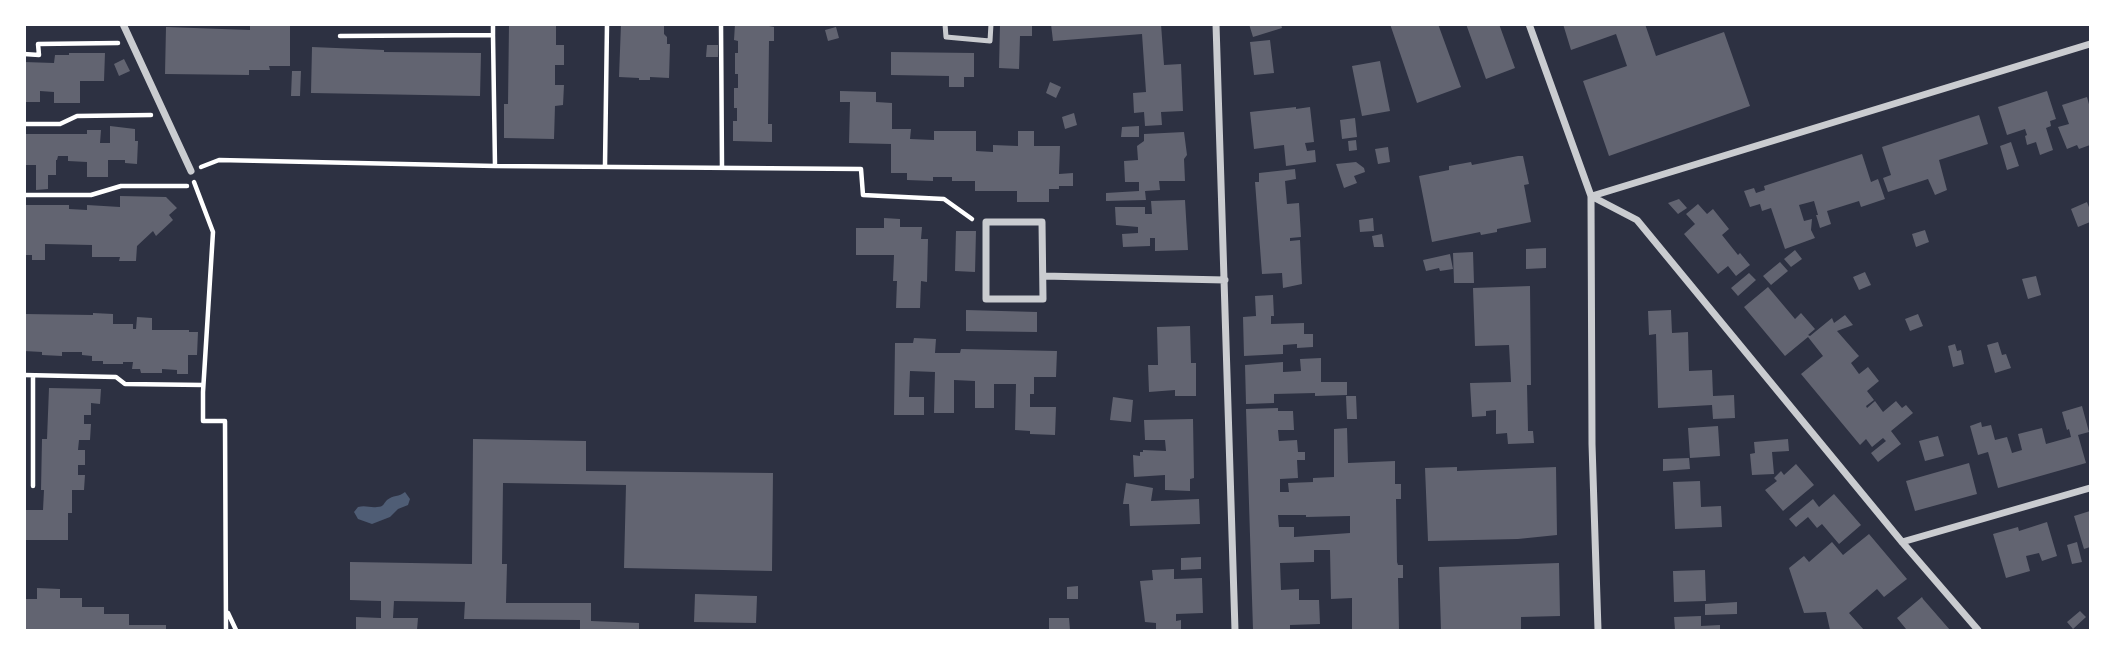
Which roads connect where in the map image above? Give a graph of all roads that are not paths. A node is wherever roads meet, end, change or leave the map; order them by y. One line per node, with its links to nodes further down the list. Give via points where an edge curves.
1 (123, 24): 7 (street)
2 (945, 24): 3 (lane, via 946,37 990,41)
3 (990, 24)
4 (1216, 24): 10 (street)
5 (1529, 24): 8 (street)
6 (2091, 44): 8 (street)
7 (191, 171)
8 (1591, 196): 12 (street, via 1637,220); 14 (street)
9 (1043, 275): 9 (street, via 1043,299 986,299 986,222 1042,222); 10 (street)
10 (1225, 279): 13 (street)
11 (2091, 488): 12 (street)
12 (1902, 542): 15 (street)
13 (1235, 631)
14 (1598, 631)
15 (1978, 631)

